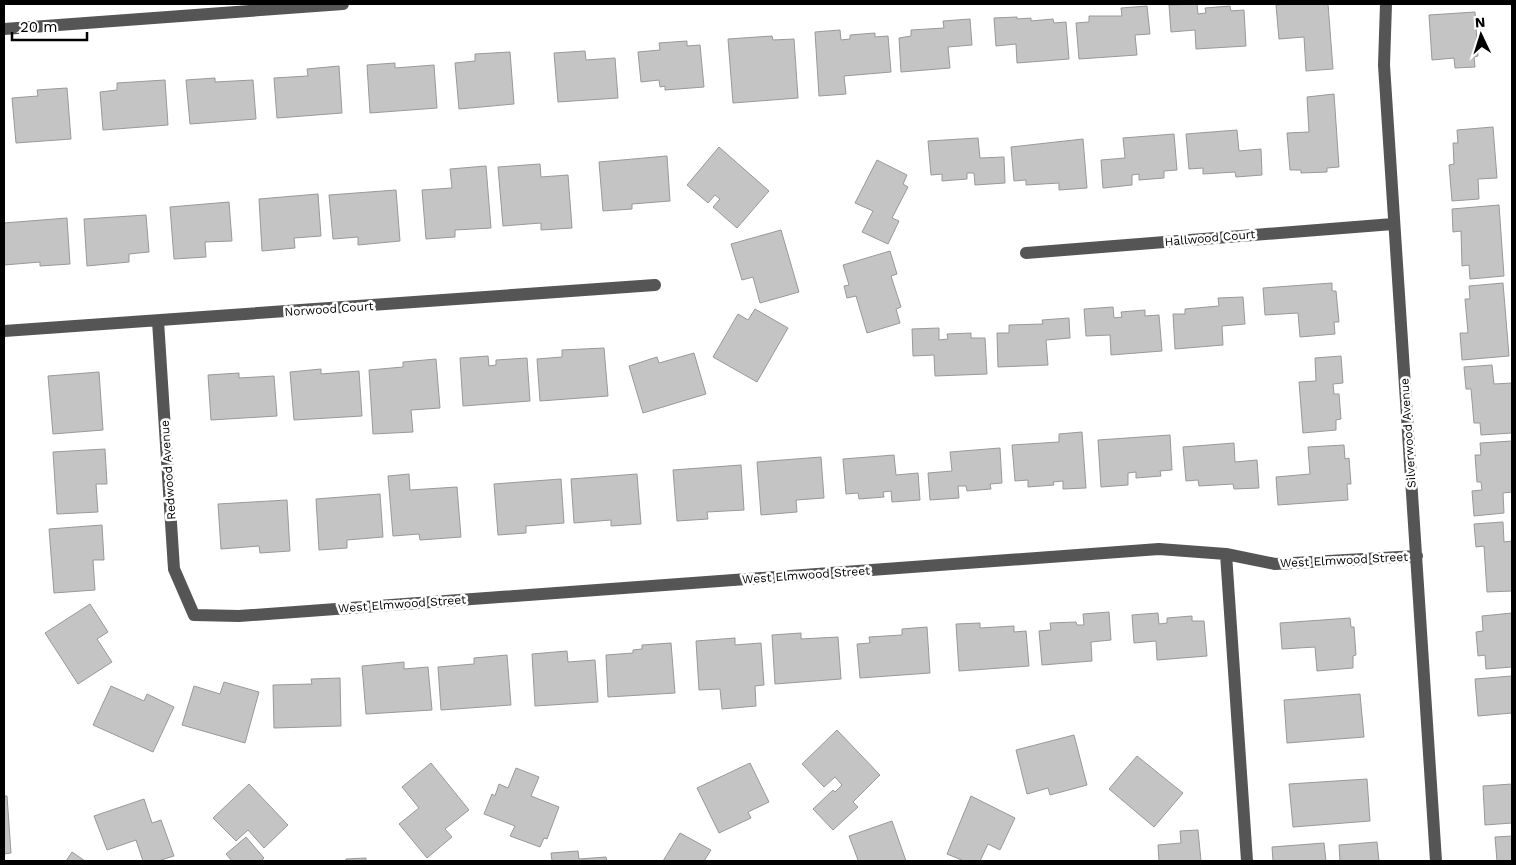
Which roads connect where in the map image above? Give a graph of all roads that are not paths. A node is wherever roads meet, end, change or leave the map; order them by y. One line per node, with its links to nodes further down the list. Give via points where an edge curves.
1 (343, 4): 3 (street)
2 (1386, 4): 4 (street, Silverwood Avenue, via 1384,65)
3 (4, 29)
4 (1393, 224): 5 (street, Hallwood Court); 10 (street, Silverwood Avenue)
5 (1026, 253)
6 (655, 285): 7 (street, Norwood Court)
7 (158, 321): 8 (street, Norwood Court); 11 (street, Redwood Avenue, via 174,569)
8 (4, 331)
9 (1226, 554): 10 (street, West Elmwood Street, via 1275,564); 11 (street, West Elmwood Street, via 1159,549 249,615); 12 (street)
10 (1417, 556): 13 (street, Silverwood Avenue)
11 (194, 615)
12 (1247, 861)
13 (1436, 861)

